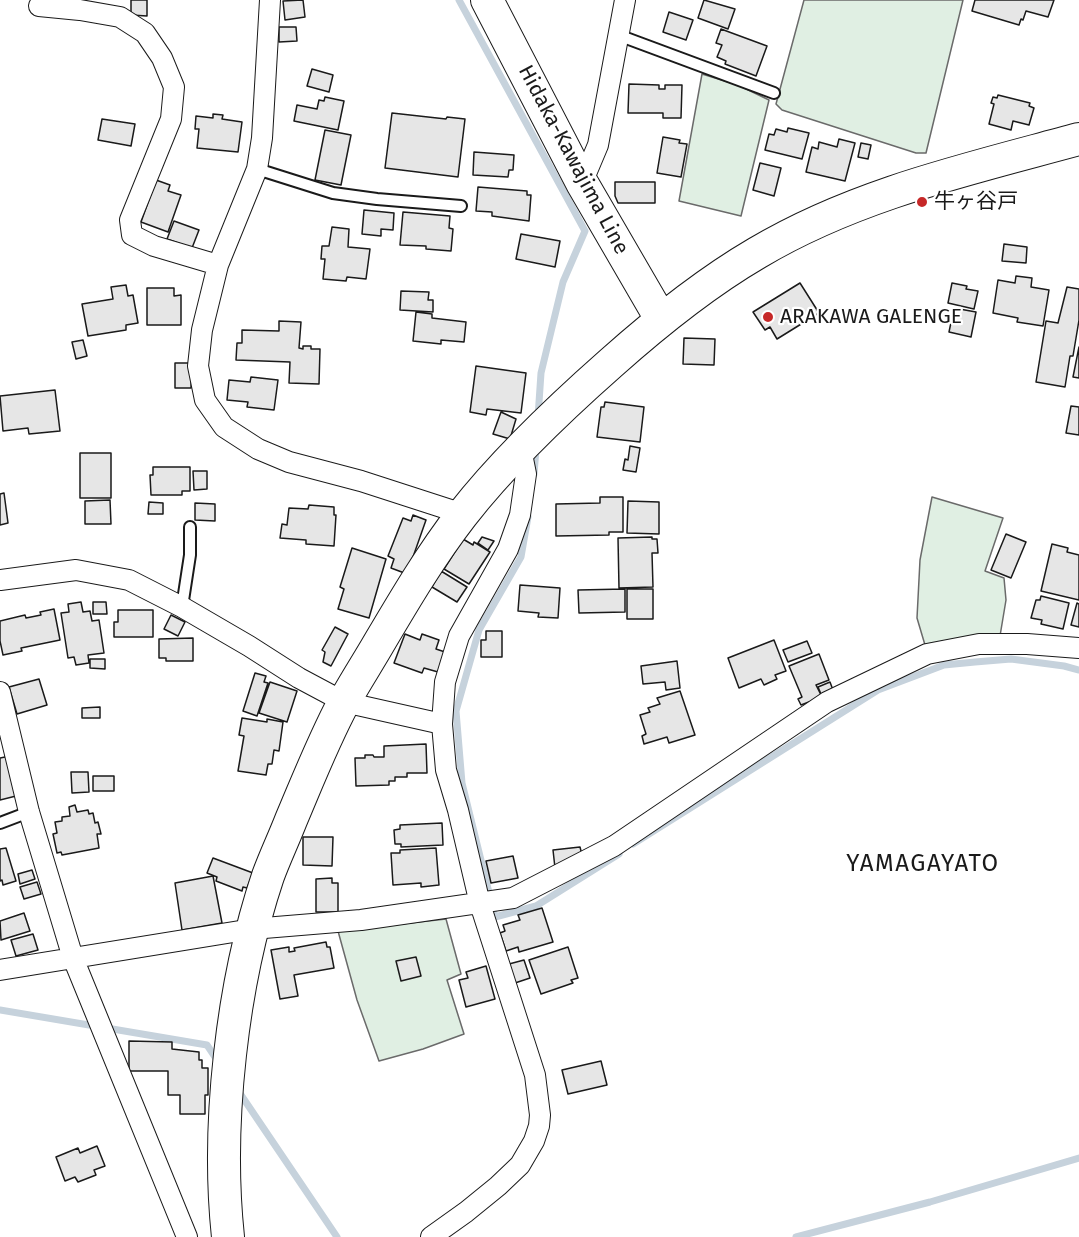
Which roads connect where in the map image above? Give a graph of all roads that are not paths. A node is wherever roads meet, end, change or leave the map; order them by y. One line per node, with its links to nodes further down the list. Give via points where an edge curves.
1 (270, 0): 9 (street)
2 (487, 0): 10 (main road, Hidaka-Kawajima Line)
3 (625, 0): 6 (street)
4 (82, 5): 5 (street); 12 (street, via 120,17 145,33 162,58 174,87 171,119 130,220 132,235 154,246)
5 (39, 6)
6 (618, 35): 7 (lane); 10 (street, via 598,145)
7 (774, 93)
8 (1079, 139): 13 (main road, via 862,202 759,251 703,286)
9 (257, 169): 11 (lane, via 333,192); 12 (street)
10 (582, 183): 13 (main road, Hidaka-Kawajima Line)
11 (461, 206)
12 (218, 265): 15 (street, via 202,330 198,366 205,400 224,427 258,449 290,462)
13 (661, 319): 14 (main road, via 585,385)
14 (521, 449): 15 (main road); 22 (street, via 526,474 520,515 508,549 459,636 445,682)
15 (463, 514): 21 (main road, via 409,591)
16 (190, 527): 18 (lane)
17 (0, 580): 18 (street, via 76,570 129,580)
18 (182, 607): 21 (street)
19 (1079, 648): 25 (street, via 979,644 927,654 827,702 614,846 513,898)
20 (0, 692): 23 (street)
21 (344, 702): 22 (street); 26 (main road, via 269,874)
22 (442, 724): 25 (street, via 446,770)
23 (29, 812): 24 (lane); 27 (street)
24 (0, 823)
25 (480, 904): 26 (street); 31 (street, via 535,1075 539,1126 520,1165)
26 (252, 929): 27 (street); 30 (main road, via 231,1045 224,1142)
27 (73, 958): 28 (street); 29 (street)
28 (0, 970)
29 (187, 1237)
30 (228, 1237)
31 (431, 1237)

